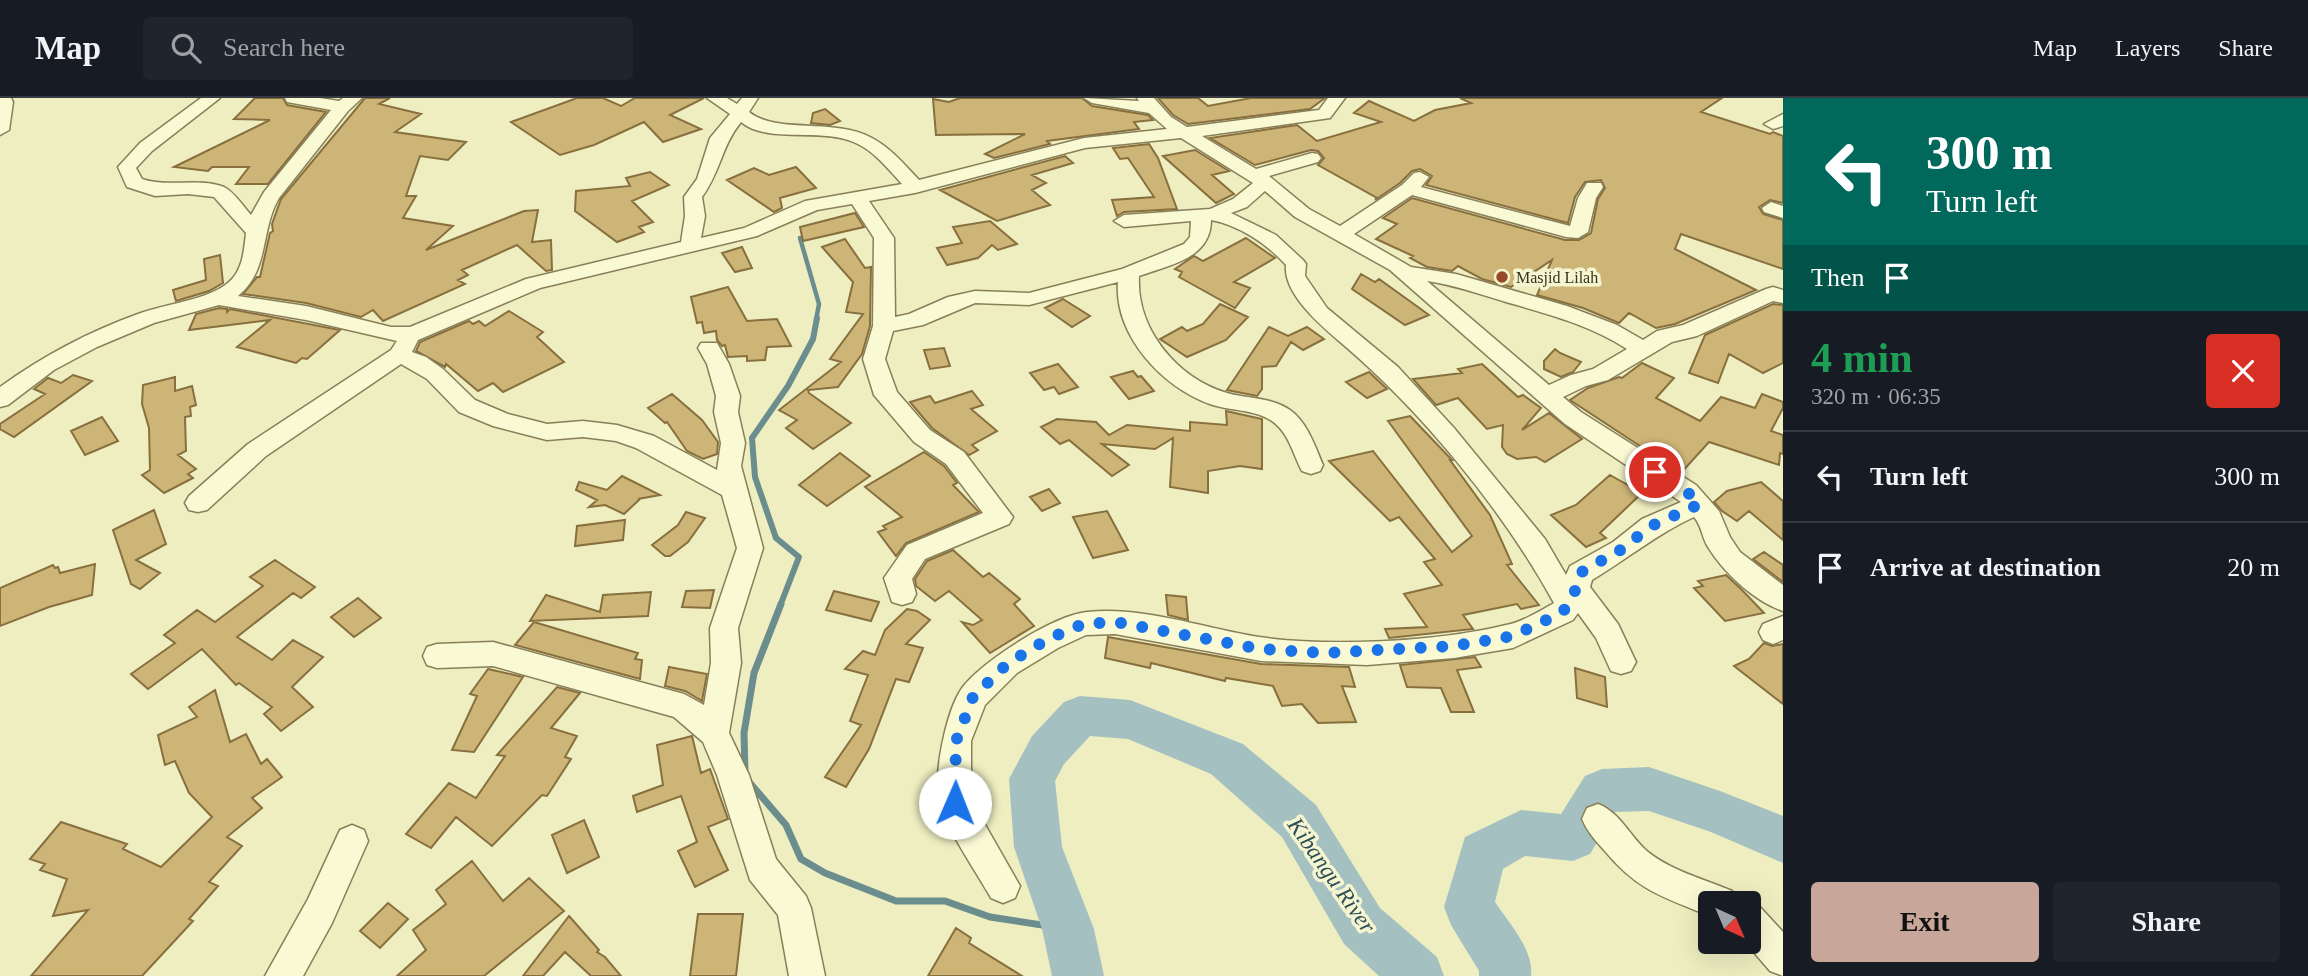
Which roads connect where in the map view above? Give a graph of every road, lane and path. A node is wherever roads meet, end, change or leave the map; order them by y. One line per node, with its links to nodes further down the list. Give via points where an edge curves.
1 (212, 98): 19 (street, via 146,147 127,167 134,183 155,190 220,192)
2 (293, 98): 7 (street)
3 (715, 98): 9 (street)
4 (1092, 98): 8 (street)
5 (1338, 98): 11 (street, via 1324,114)
6 (0, 101): 10 (street, via 5,102)
7 (348, 102): 19 (street, via 271,196)
8 (1148, 103): 11 (street)
9 (745, 105): 14 (street, via 756,126 834,131 862,139 883,152); 21 (street, via 719,138 706,179 693,197)
10 (0, 130)
11 (1183, 133): 13 (street); 14 (street, via 1084,143)
12 (1312, 158): 13 (street)
13 (1259, 179): 17 (street, via 1240,203); 20 (street, via 1302,213)
14 (915, 187): 16 (street)
15 (1594, 187): 20 (street, via 1578,232 1573,233 1415,182)
16 (859, 199): 21 (street, via 812,205 750,232); 26 (street, via 884,238)
17 (1207, 214): 18 (street); 22 (street, via 1196,243 1186,251); 38 (street, via 1244,226 1287,254 1319,313 1390,372 1536,546)
18 (1124, 221)
19 (256, 232): 25 (street, via 253,265 245,281)
20 (1342, 233): 23 (street)
21 (690, 246): 27 (street, via 533,283)
22 (1129, 273): 26 (street, via 1029,299 955,302 915,320); 33 (street, via 1126,300 1154,352 1187,382 1217,398 1281,416 1294,429)
23 (1406, 273): 29 (street, via 1445,278 1570,312); 31 (street)
24 (1783, 297): 29 (street, via 1773,293)
25 (219, 299): 27 (street, via 306,313 391,334); 32 (street, via 146,318 89,342 46,365)
26 (884, 326): 37 (street, via 874,359 886,395 922,436 955,458 1000,517 916,552 898,578)
27 (413, 334): 30 (street)
28 (709, 348): 34 (street, via 728,396)
29 (1642, 349): 31 (street, via 1600,374)
30 (399, 355): 34 (street, via 436,374 467,406 501,420 547,432 583,429 617,433 645,442); 35 (street, via 257,450)
31 (1548, 395): 36 (street, via 1573,418)
32 (0, 399)
33 (1311, 465)
34 (733, 490): 42 (street, via 750,548 724,628 726,663)
35 (198, 503)
36 (1700, 504): 38 (street, via 1651,526 1580,573); 39 (street, via 1731,559)
37 (902, 594)
38 (1572, 597): 41 (street, via 1608,632); 45 (street, via 1563,612 1513,636 1367,653 1261,649 1115,622 1083,624 1048,639 1007,664 973,697 956,741 955,803)
39 (1783, 600)
40 (437, 656): 42 (street, via 493,654 622,688 684,707)
41 (1621, 662)
42 (714, 733): 50 (street, via 733,775 762,868 794,908)
43 (1598, 820): 46 (street, via 1636,863)
44 (352, 841): 49 (street)
45 (1003, 886)
46 (1698, 894)
47 (1761, 933): 48 (street)
48 (1783, 958)
49 (283, 976)
50 (807, 976)

